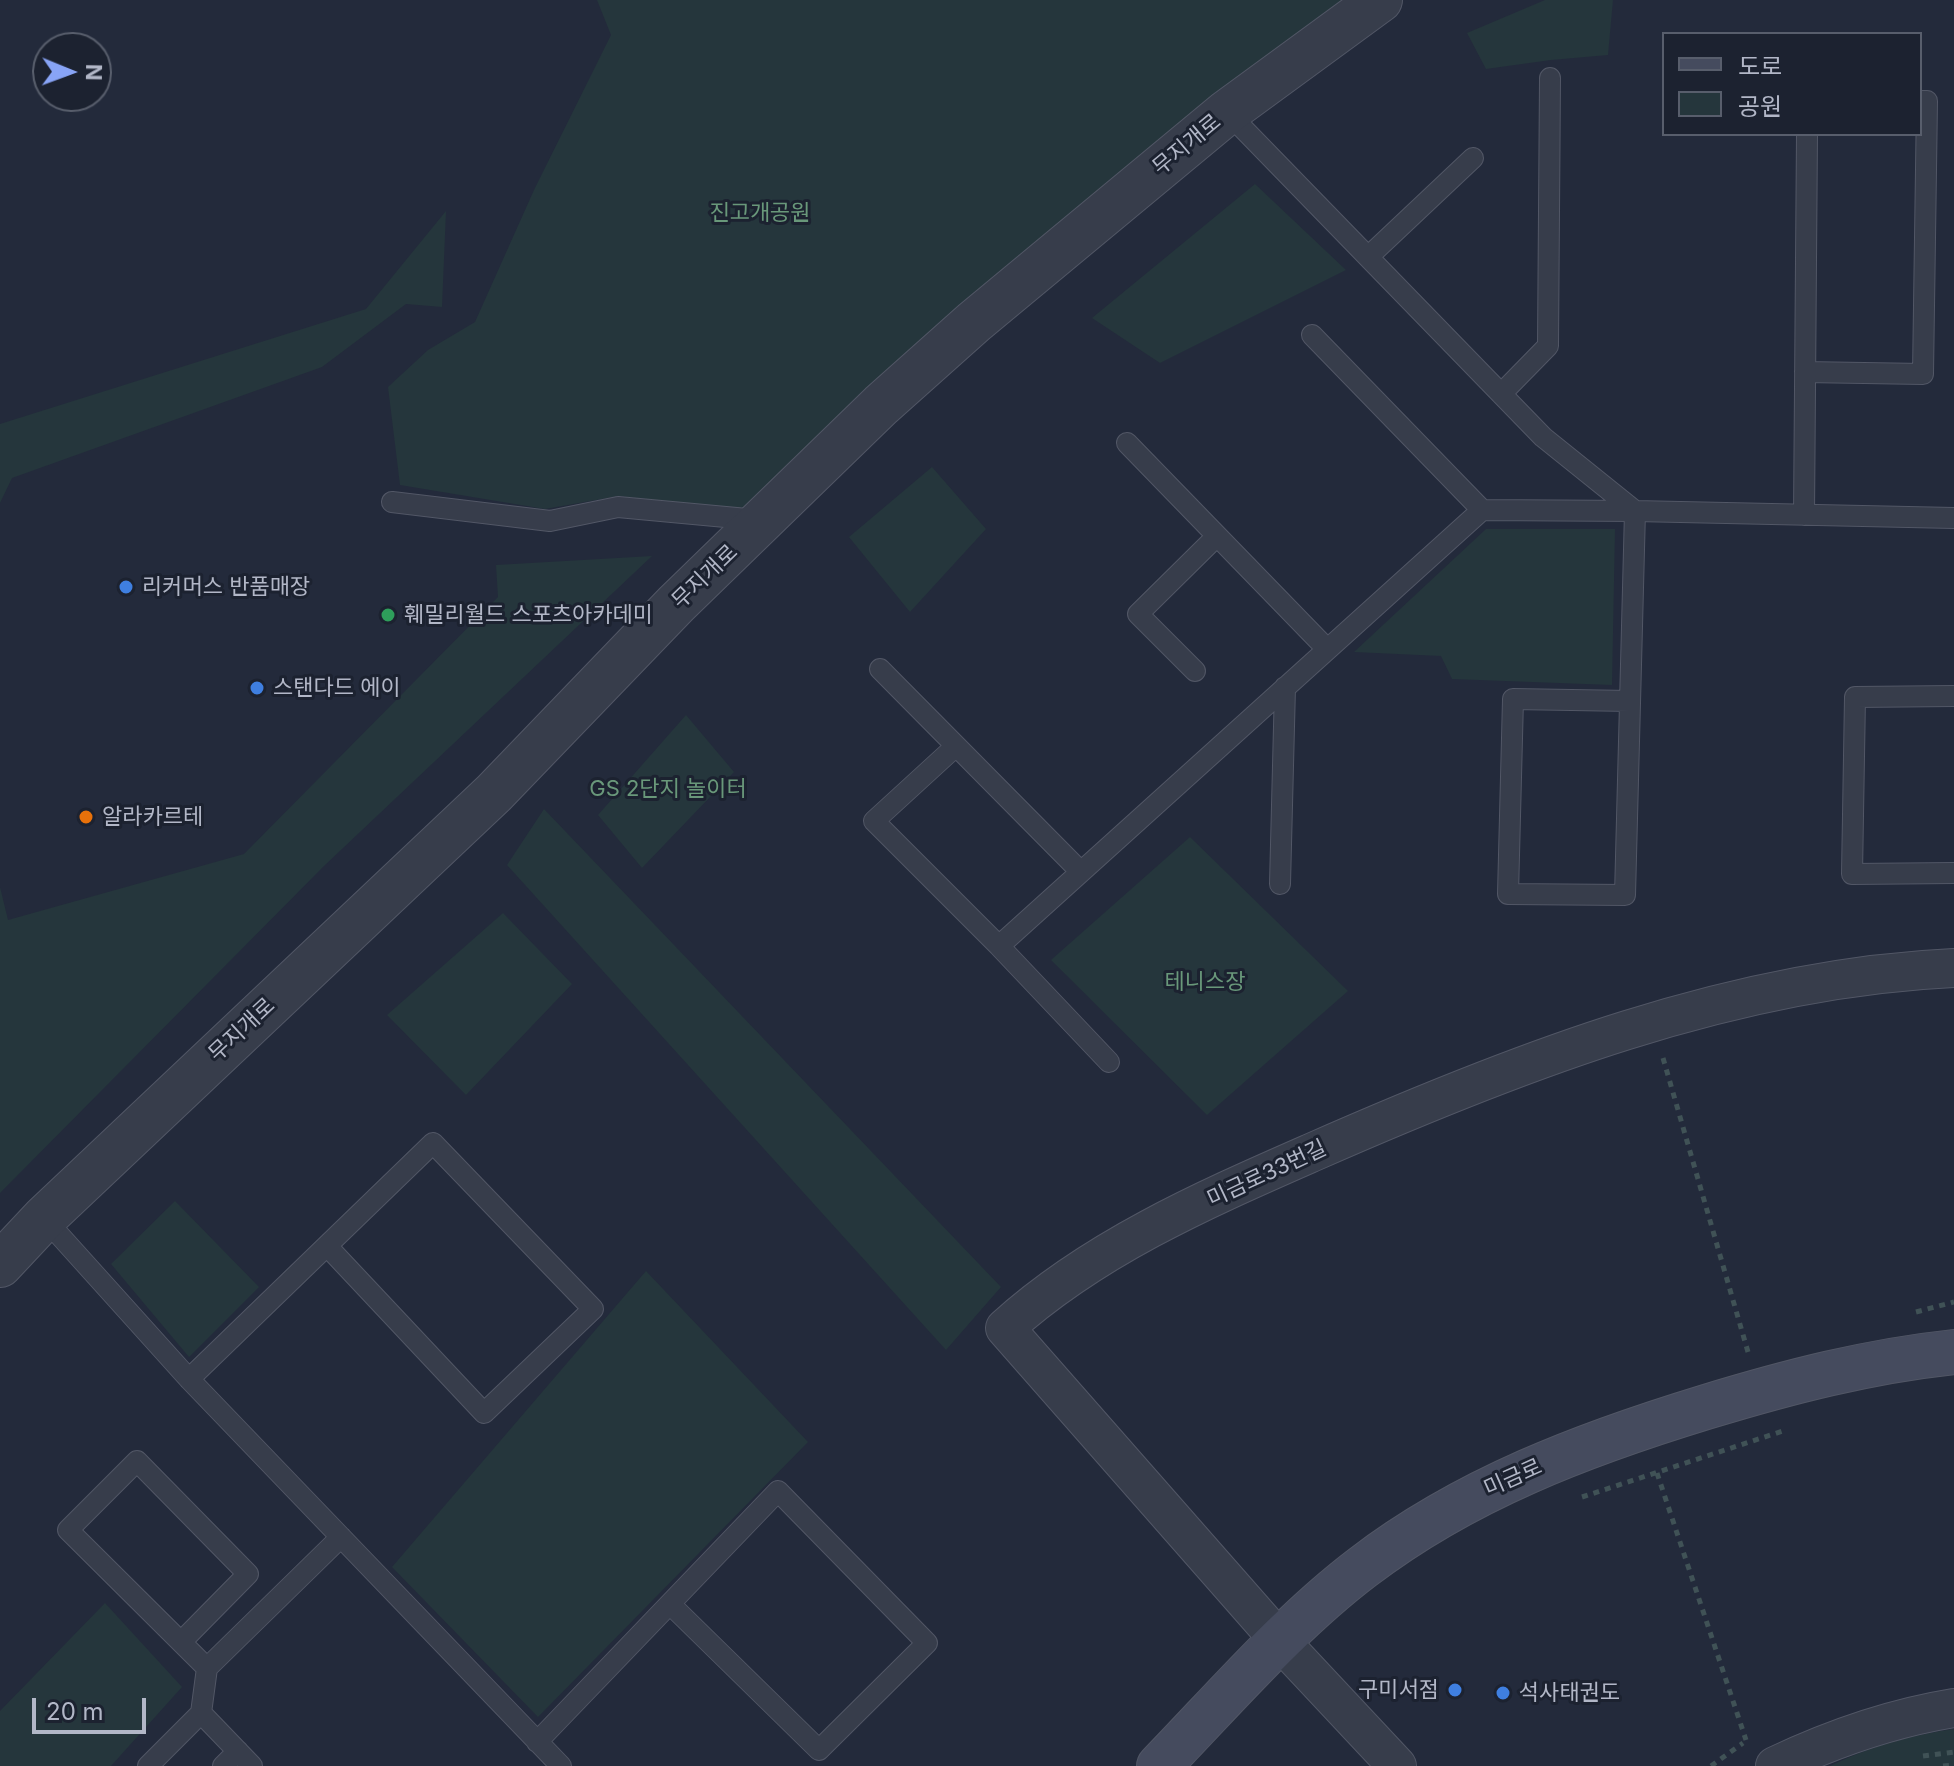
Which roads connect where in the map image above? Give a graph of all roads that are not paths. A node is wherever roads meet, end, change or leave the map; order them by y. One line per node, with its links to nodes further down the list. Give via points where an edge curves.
1 (1380, 0): 4 (street, 무지개로)
2 (1550, 78): 10 (lane, via 1548,346)
3 (1922, 101): 9 (lane, via 1927,101 1923,374)
4 (1227, 112): 7 (lane); 17 (street, 무지개로, via 974,322)
5 (1807, 136): 9 (lane)
6 (1473, 158): 7 (lane)
7 (1368, 257): 10 (lane)
8 (1312, 335): 13 (lane)
9 (1805, 372): 15 (lane)
10 (1501, 394): 14 (lane, via 1543,437)
11 (1127, 443): 18 (lane)
12 (392, 502): 17 (lane, via 550,521 618,507)
13 (1482, 510): 14 (lane); 19 (lane)
14 (1635, 511): 15 (lane); 24 (lane)
15 (1804, 515): 16 (lane)
16 (1954, 518)
17 (762, 521): 32 (street, 무지개로, via 494,793)
18 (1217, 536): 19 (lane); 21 (lane, via 1138,614)
19 (1327, 649): 22 (lane)
20 (880, 669): 25 (lane)
21 (1195, 671)
22 (1285, 687): 26 (lane); 28 (lane)
23 (1954, 696): 27 (lane, via 1855,697 1852,874)
24 (1630, 701): 24 (lane, via 1625,895 1508,894 1513,699)
25 (956, 746): 26 (lane); 29 (lane, via 874,821)
26 (1081, 872): 29 (lane)
27 (1954, 873)
28 (1280, 884)
29 (999, 946): 31 (lane)
30 (1954, 968): 39 (street, 미금로33번길, via 1854,977 1735,1001 1491,1077 1175,1216 1038,1298 1005,1328)
31 (1109, 1062)
32 (44, 1218): 34 (street, 무지개로); 36 (lane)
33 (327, 1246): 33 (lane, via 433,1143 593,1309 484,1413); 36 (lane)
34 (0, 1265)
35 (1954, 1352): 39 (main road, 미금로, via 1859,1366 1777,1386 1524,1473 1428,1521 1361,1568)
36 (189, 1379): 37 (lane)
37 (341, 1537): 41 (lane); 44 (lane)
38 (671, 1605): 38 (lane, via 778,1491 927,1643 819,1750); 44 (lane)
39 (1280, 1641): 48 (main road, 미금로); 49 (street)
40 (181, 1642): 40 (lane, via 68,1530 137,1461 248,1574); 41 (lane)
41 (207, 1668): 43 (lane)
42 (1954, 1708): 50 (street, via 1878,1725)
43 (201, 1713): 45 (lane); 46 (lane)
44 (537, 1742): 47 (lane)
45 (238, 1761)
46 (148, 1766)
47 (561, 1766)
48 (1159, 1766)
49 (1397, 1766)
50 (1775, 1766)

